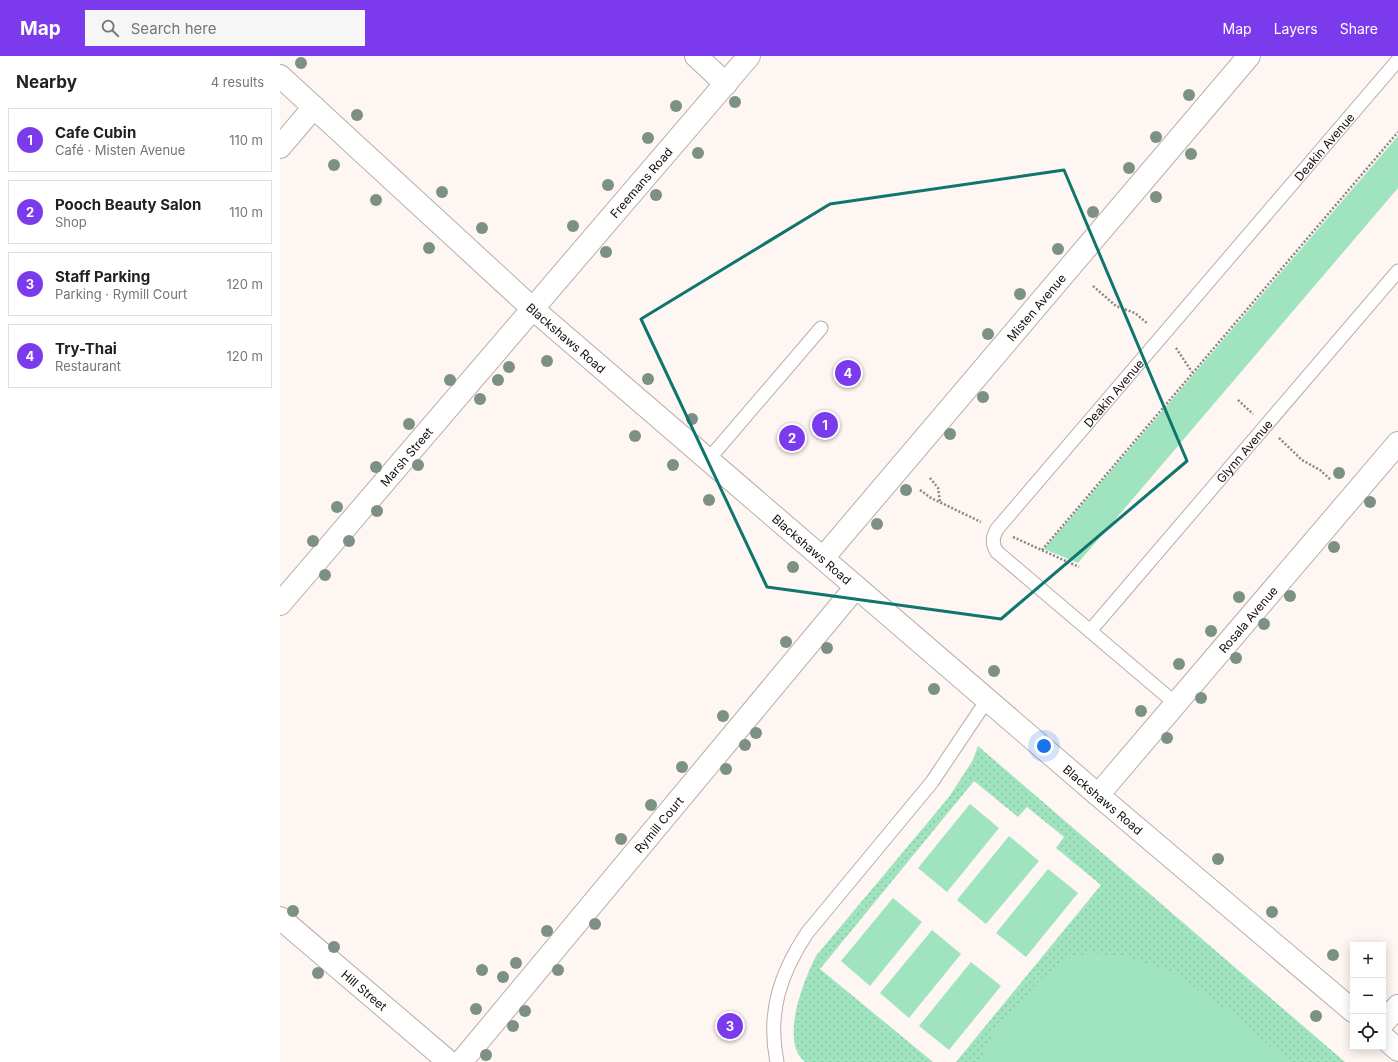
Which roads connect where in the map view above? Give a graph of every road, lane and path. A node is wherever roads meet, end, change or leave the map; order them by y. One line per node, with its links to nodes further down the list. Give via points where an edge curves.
1 (696, 56): 6 (street)
2 (749, 56): 6 (street, Freemans Road)
3 (1249, 56): 21 (street, Misten Avenue)
4 (1398, 60): 24 (lane, Deakin Avenue, via 996,529 993,545 998,552)
5 (280, 76): 7 (street, Blackshaws Road)
6 (726, 84): 11 (street, Freemans Road)
7 (314, 107): 9 (street); 11 (street, Blackshaws Road)
8 (1398, 132): 20 (path)
9 (280, 147)
10 (1398, 271): 14 (lane, Glynn Avenue)
11 (533, 310): 16 (street, Blackshaws Road); 23 (street, Marsh Street)
12 (821, 328): 16 (lane)
13 (1238, 400): 14 (path)
14 (1266, 426): 18 (path, via 1302,460); 24 (lane, Glynn Avenue)
15 (1398, 444): 26 (street, Rosala Avenue)
16 (708, 460): 21 (street, Blackshaws Road)
17 (930, 478): 19 (path, via 938,488)
18 (1331, 480)
19 (940, 502)
20 (1042, 550)
21 (823, 558): 22 (street, Blackshaws Road)
22 (856, 587): 25 (street, Blackshaws Road); 35 (street, Rymill Court)
23 (280, 604)
24 (1090, 631): 26 (lane, Deakin Avenue)
25 (987, 700): 27 (street, Blackshaws Road); 36 (lane, via 932,782 807,933 792,956 781,982 774,1012 773,1044)
26 (1175, 703): 27 (street, Rosala Avenue)
27 (1098, 795): 30 (street, Blackshaws Road)
28 (280, 918): 34 (street, Hill Street)
29 (1398, 1006): 31 (street)
30 (1350, 1008)
31 (1386, 1020)
32 (1386, 1040): 33 (street)
33 (1398, 1050)
34 (449, 1062)
35 (461, 1062)
36 (776, 1062)

